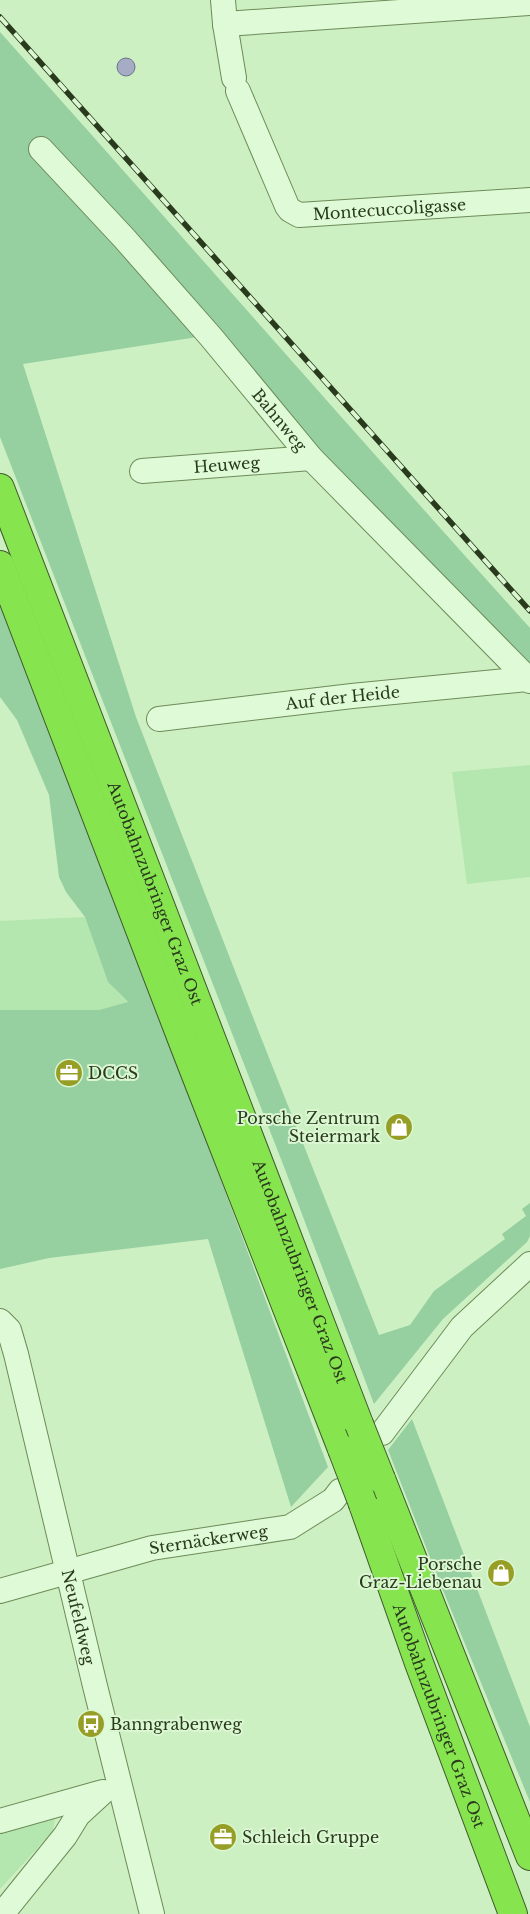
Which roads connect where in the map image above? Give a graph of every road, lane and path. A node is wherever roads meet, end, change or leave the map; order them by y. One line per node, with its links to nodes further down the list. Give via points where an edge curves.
1 (223, 0): 3 (street, Montecuccoligasse)
2 (530, 3): 3 (street)
3 (225, 24): 5 (street, Montecuccoligasse, via 236,84 290,210 299,215)
4 (41, 149): 6 (street, Bahnweg, via 199,323)
5 (530, 200)
6 (312, 458): 7 (street, Heuweg); 10 (street, Bahnweg)
7 (142, 471)
8 (0, 488): 14 (highway, Autobahnzubringer Graz Ost)
9 (0, 565): 15 (highway, Autobahnzubringer Graz Ost, bridge, via 342,1449)
10 (528, 680): 11 (street, Auf der Heide, via 361,695)
11 (159, 719)
12 (530, 1264): 14 (street, via 462,1327)
13 (0, 1321): 16 (street, Neufeldweg, via 9,1330 16,1354)
14 (371, 1428): 21 (highway, Autobahnzubringer Graz Ost, bridge, via 381,1479)
15 (351, 1497): 16 (street, Sternäckerweg, via 334,1500 290,1527 152,1548); 18 (highway, Autobahnzubringer Graz Ost)
16 (68, 1572): 17 (street, Sternäckerweg); 19 (street, Neufeldweg)
17 (0, 1591)
18 (441, 1722): 24 (highway, via 436,1747); 25 (highway, Autobahnzubringer Graz Ost)
19 (111, 1789): 20 (street); 22 (street, via 78,1815); 23 (street, Neufeldweg)
20 (0, 1821)
21 (530, 1856)
22 (2, 1914)
23 (152, 1914)
24 (495, 1914)
25 (513, 1914)

